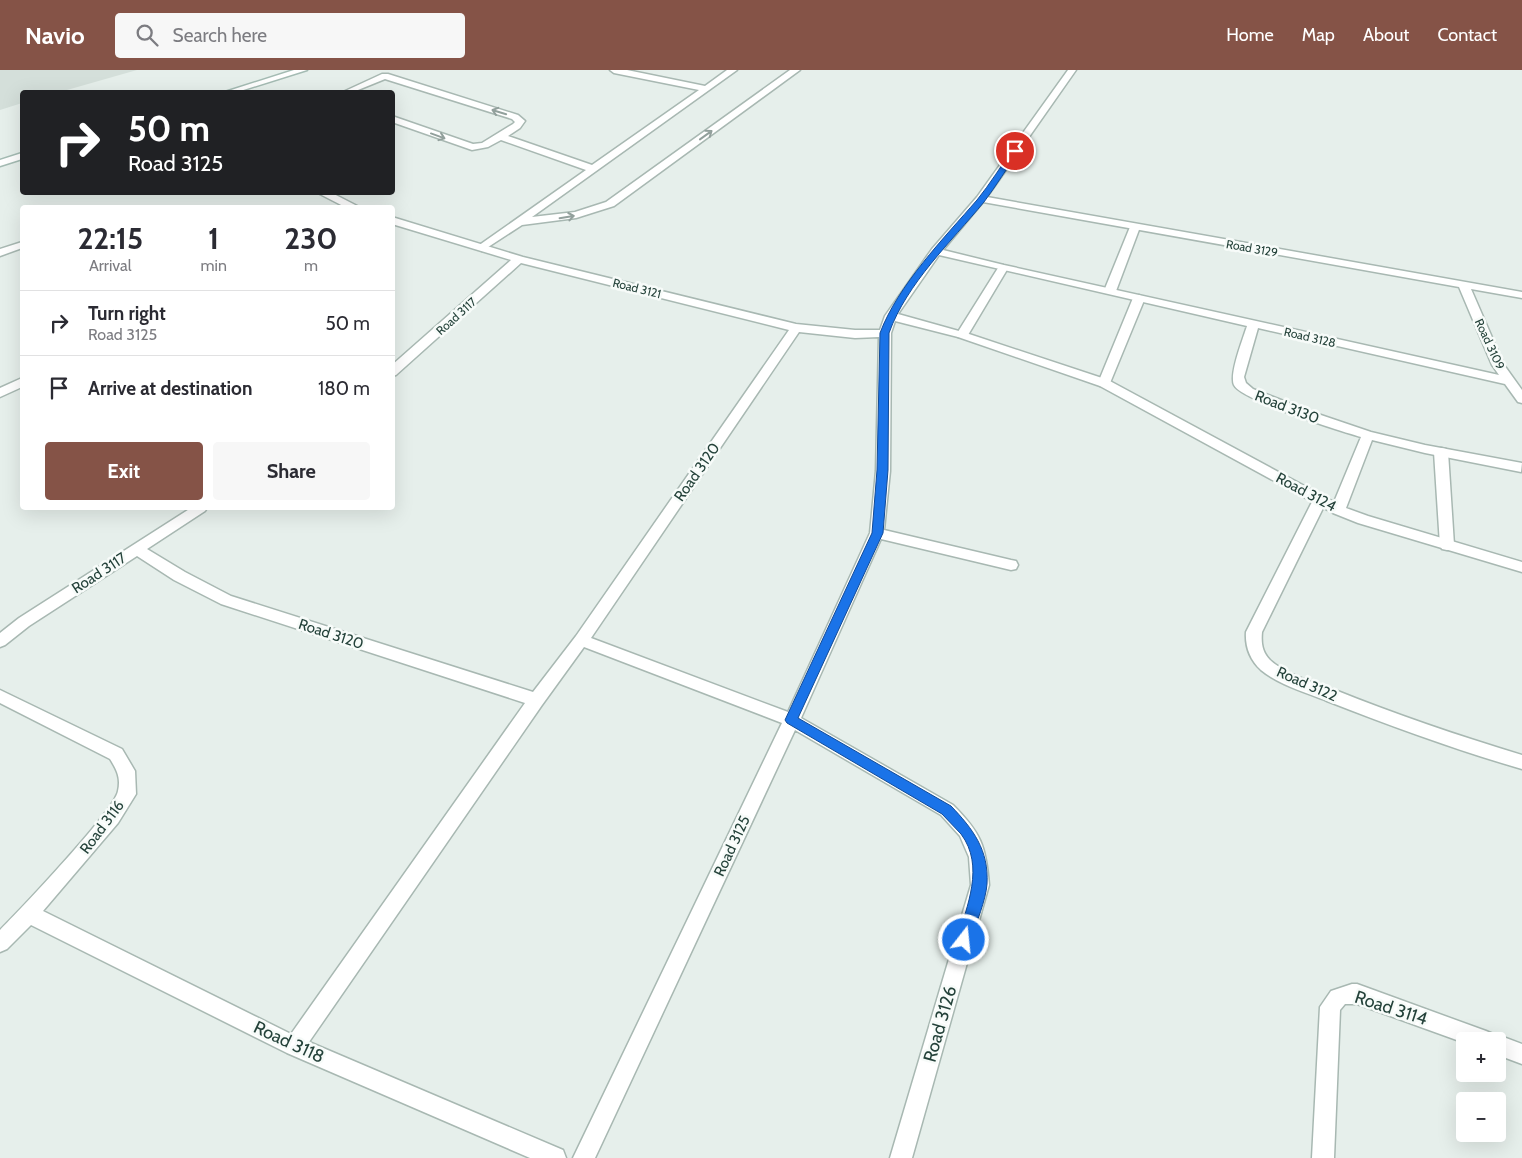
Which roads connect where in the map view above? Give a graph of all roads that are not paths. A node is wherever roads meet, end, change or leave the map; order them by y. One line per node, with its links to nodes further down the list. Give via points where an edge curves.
1 (303, 70): 9 (street)
2 (402, 70): 7 (street)
3 (614, 70): 8 (street)
4 (733, 70): 8 (street)
5 (796, 70): 20 (street, one-way to 5, via 576,215 610,204)
6 (1072, 70): 17 (street, Road 3125)
7 (385, 76): 10 (street); 12 (street, one-way to 7, via 517,126 519,119)
8 (706, 89): 15 (street)
9 (237, 90)
10 (352, 90)
11 (395, 120): 12 (street, one-way to 12, via 472,147 485,145)
12 (500, 136): 15 (street)
13 (20, 157): 14 (street)
14 (0, 163)
15 (594, 169): 20 (street)
16 (327, 195): 18 (street)
17 (981, 199): 21 (street, Road 3129); 24 (street, Road 3125)
18 (349, 205)
19 (395, 221): 23 (street, Road 3121)
20 (519, 222): 23 (street)
21 (1135, 227): 28 (street, Road 3129); 29 (street)
22 (20, 246): 25 (street)
23 (482, 248): 26 (street, Road 3121)
24 (936, 251): 27 (street, Road 3128); 32 (street, Road 3125)
25 (0, 253)
26 (519, 259): 34 (street, Road 3121); 37 (street, Road 3117)
27 (1003, 268): 29 (street, Road 3128); 36 (street)
28 (1464, 286): 30 (street, Road 3129); 38 (street, Road 3109, via 1491,350)
29 (1110, 291): 31 (street, Road 3128)
30 (1522, 295)
31 (1139, 298): 33 (street, Road 3128); 40 (street)
32 (891, 316): 35 (street, Road 3125); 36 (street, Road 3124)
33 (1253, 324): 38 (street, Road 3128); 43 (street, Road 3130, via 1238,377 1240,385 1287,408)
34 (796, 328): 35 (street, Road 3121, via 855,334); 54 (street, Road 3120)
35 (885, 333): 49 (street, Road 3125)
36 (962, 335): 40 (street, Road 3124)
37 (395, 369)
38 (1509, 381): 42 (street, Road 3109)
39 (20, 383): 41 (street)
40 (1104, 383): 46 (street, Road 3124)
41 (0, 393)
42 (1522, 398)
43 (1368, 435): 44 (street, Road 3130); 48 (street)
44 (1440, 452): 45 (street, Road 3130); 50 (street)
45 (1521, 467)
46 (1320, 500): 48 (street, Road 3124); 59 (street, Road 3122, via 1254,632 1257,654 1280,674 1354,705 1475,749)
47 (197, 510): 51 (street, Road 3117)
48 (1338, 510): 50 (street, Road 3124)
49 (877, 533): 52 (street); 58 (street, Road 3125)
50 (1448, 545): 53 (street, Road 3124)
51 (136, 548): 55 (street, Road 3117); 57 (street, Road 3120, via 162,568 226,600)
52 (1011, 564)
53 (1522, 567)
54 (581, 640): 57 (street, Road 3120); 58 (street)
55 (0, 641)
56 (0, 696): 60 (street, Road 3116, via 116,754 127,771 126,794 112,818)
57 (536, 700): 63 (street, Road 3120)
58 (791, 720): 67 (street, Road 3125); 68 (street, Road 3126, via 947,810 967,831 978,857 980,885)
59 (1522, 762)
60 (29, 914): 61 (street, Road 3116); 63 (street, Road 3118)
61 (0, 943)
62 (1461, 1032): 69 (street, Road 3114, via 1357,994 1335,998 1330,1007)
63 (294, 1046): 66 (street, Road 3118)
64 (1506, 1048): 65 (street)
65 (1522, 1054)
66 (555, 1158)
67 (584, 1158)
68 (900, 1158)
69 (1322, 1158)

